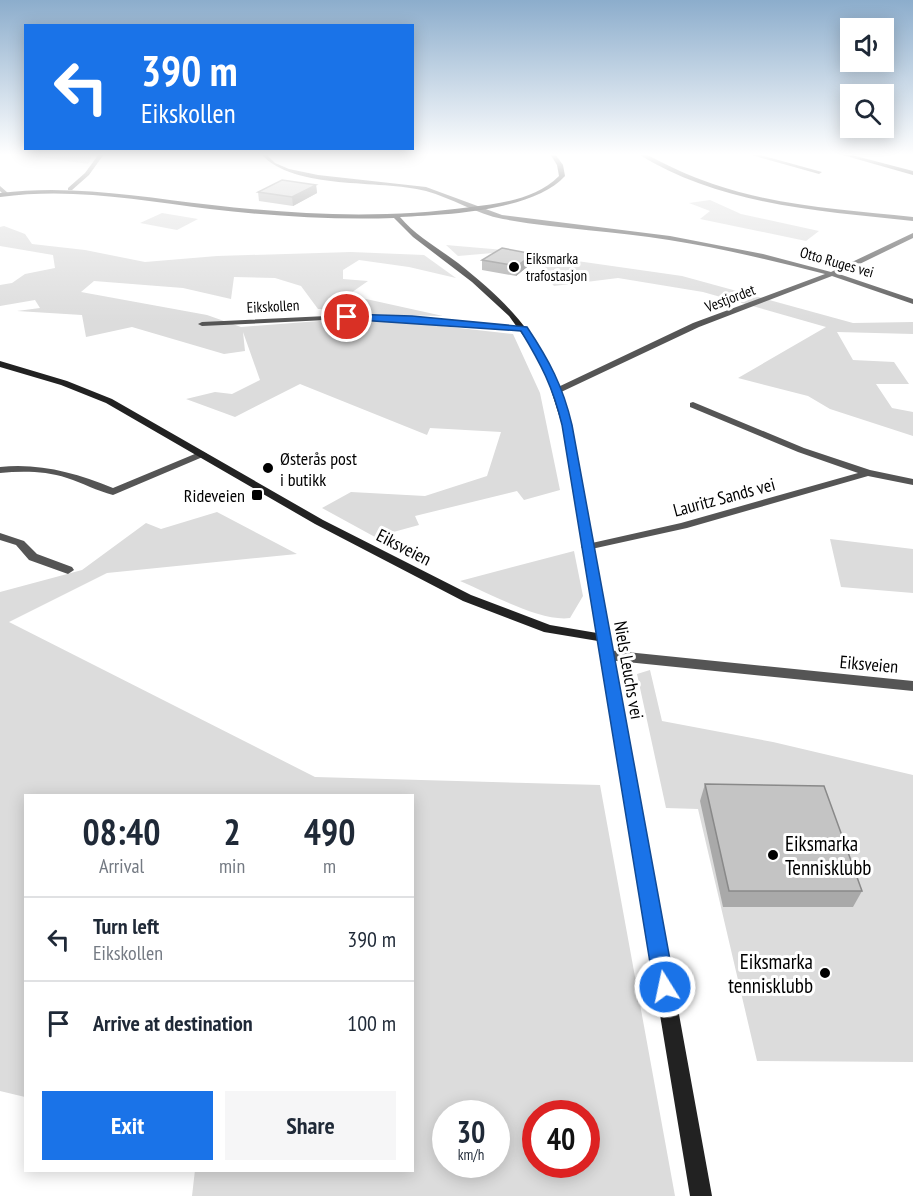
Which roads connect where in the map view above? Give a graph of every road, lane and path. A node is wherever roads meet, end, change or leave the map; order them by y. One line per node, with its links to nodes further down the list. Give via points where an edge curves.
1 (246, 210): 5 (street)
2 (457, 210): 5 (street)
3 (480, 210): 8 (street, Otto Ruges vei, via 501,217 698,243)
4 (835, 210): 6 (street)
5 (396, 216): 11 (street, Niels Leuchs vei, via 483,285)
6 (913, 219)
7 (913, 234): 8 (street, Vestjordet)
8 (836, 275): 9 (street, Otto Ruges vei); 13 (street, Vestjordet, via 664,339)
9 (913, 302)
10 (202, 324): 11 (street, Eikskollen, via 347,317)
11 (524, 329): 13 (street, Niels Leuchs vei, via 539,349)
12 (0, 364): 15 (street, Eiksveien, via 98,396)
13 (559, 390): 20 (street, Niels Leuchs vei)
14 (693, 405): 17 (street, Lauritz Sands vei)
15 (202, 454): 16 (street, via 113,492 50,469); 22 (street, Eiksveien, via 319,522 467,598)
16 (0, 470)
17 (868, 473): 18 (street, Lauritz Sands vei); 20 (street, Lauritz Sands vei, via 683,526)
18 (913, 482)
19 (0, 536): 21 (street, via 20,543 33,557)
20 (587, 547): 22 (street, Niels Leuchs vei)
21 (68, 570)
22 (605, 647): 23 (street, Eiksveien); 24 (street, Niels Leuchs vei)
23 (913, 686)
24 (701, 1196)

